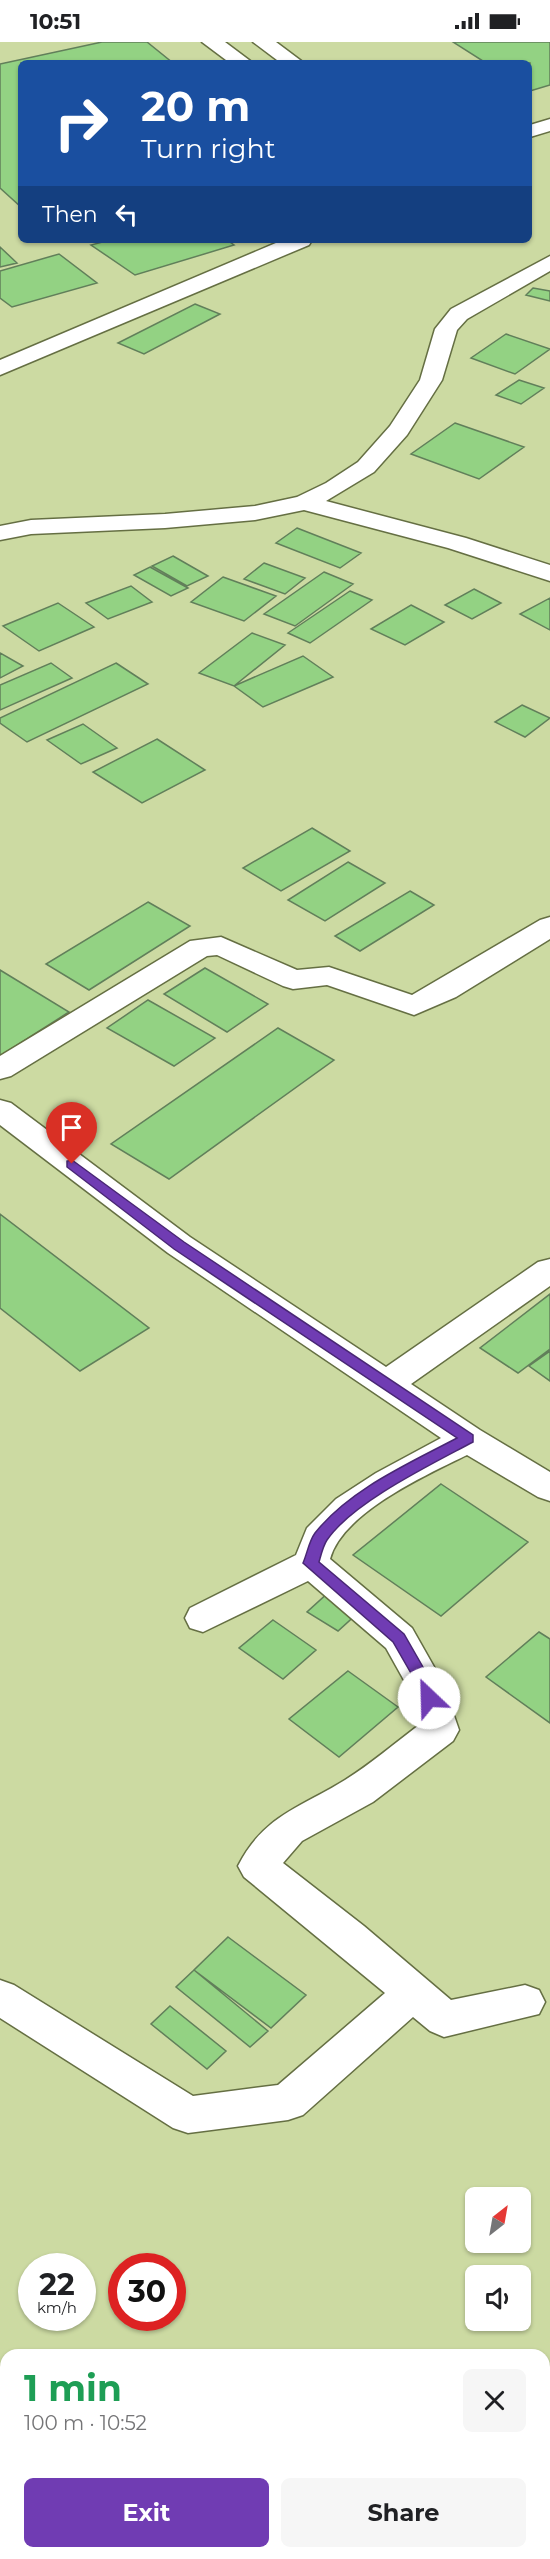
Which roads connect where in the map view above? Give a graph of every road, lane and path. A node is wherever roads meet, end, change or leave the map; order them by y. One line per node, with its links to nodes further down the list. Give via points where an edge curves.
1 (212, 42): 3 (street)
2 (263, 42): 4 (street)
3 (239, 60)
4 (290, 60)
5 (550, 125): 6 (street)
6 (532, 130)
7 (294, 243): 9 (street)
8 (550, 262): 10 (street, via 459,314 446,328 431,380 385,448 366,467)
9 (0, 368)
10 (304, 503): 11 (street, via 255,513 31,527); 12 (street, via 457,543)
11 (0, 533)
12 (550, 573)
13 (550, 926): 14 (street, via 414,1006 329,976 293,980 221,946 200,947)
14 (0, 1069)
15 (0, 1110): 17 (street, via 179,1245)
16 (550, 1270): 17 (street)
17 (388, 1383): 18 (street)
18 (468, 1439): 19 (street); 20 (street, via 398,1475 349,1509 320,1538)
19 (550, 1488)
20 (311, 1563): 21 (street); 22 (street, via 399,1638 423,1681 440,1730 359,1791 288,1830 258,1866)
21 (203, 1617)
22 (414, 1992): 23 (street, via 288,2102 188,2115); 24 (street, via 444,2019)
23 (0, 1997)
24 (525, 2002)

